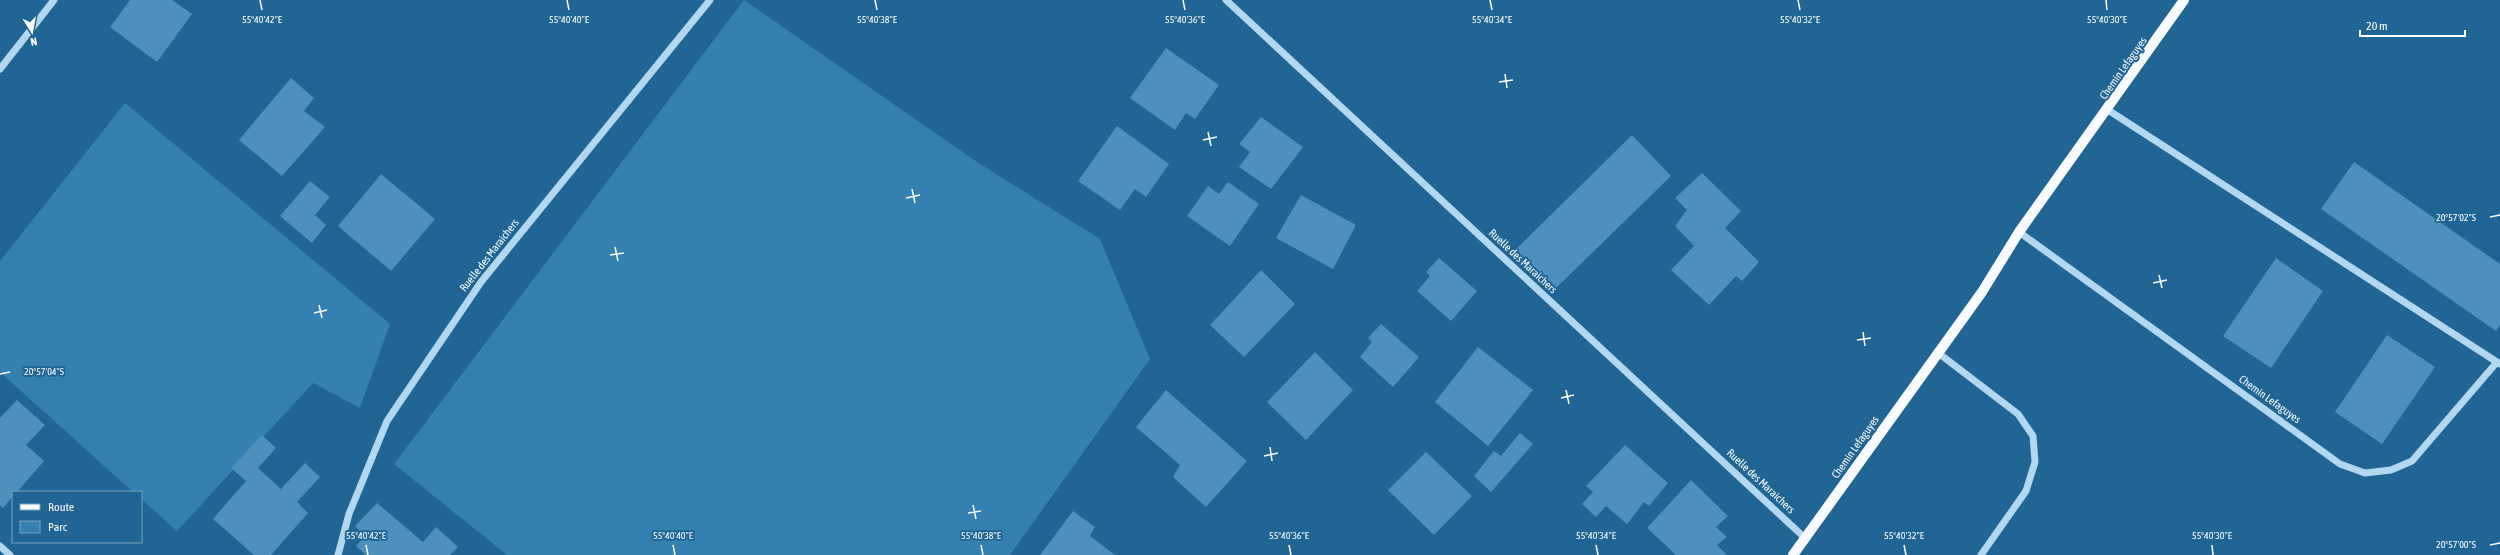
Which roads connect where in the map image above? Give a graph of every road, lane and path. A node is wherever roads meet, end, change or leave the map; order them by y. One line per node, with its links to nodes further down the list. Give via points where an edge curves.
1 (54, 0): 5 (street)
2 (710, 0): 13 (street, Ruelle des Maraichers, via 481,282 391,415 349,514)
3 (1226, 0): 10 (street, Ruelle des Maraichers)
4 (2184, 0): 6 (main road, Chemin Lefaguyes)
5 (0, 69)
6 (2108, 110): 7 (main road, Chemin Lefaguyes); 9 (street, Chemin Lefaguyes)
7 (2019, 232): 8 (main road, Chemin Lefaguyes, via 1982,292); 9 (street, Chemin Lefaguyes, via 2340,464 2365,473 2391,470 2412,462)
8 (1937, 352): 10 (main road, Chemin Lefaguyes); 15 (street, via 2018,414 2033,436 2035,462 2026,491)
9 (2499, 363)
10 (1805, 538): 14 (main road, Chemin Lefaguyes)
11 (0, 546): 12 (street)
12 (10, 555)
13 (338, 555)
14 (1793, 555)
15 (1981, 555)

